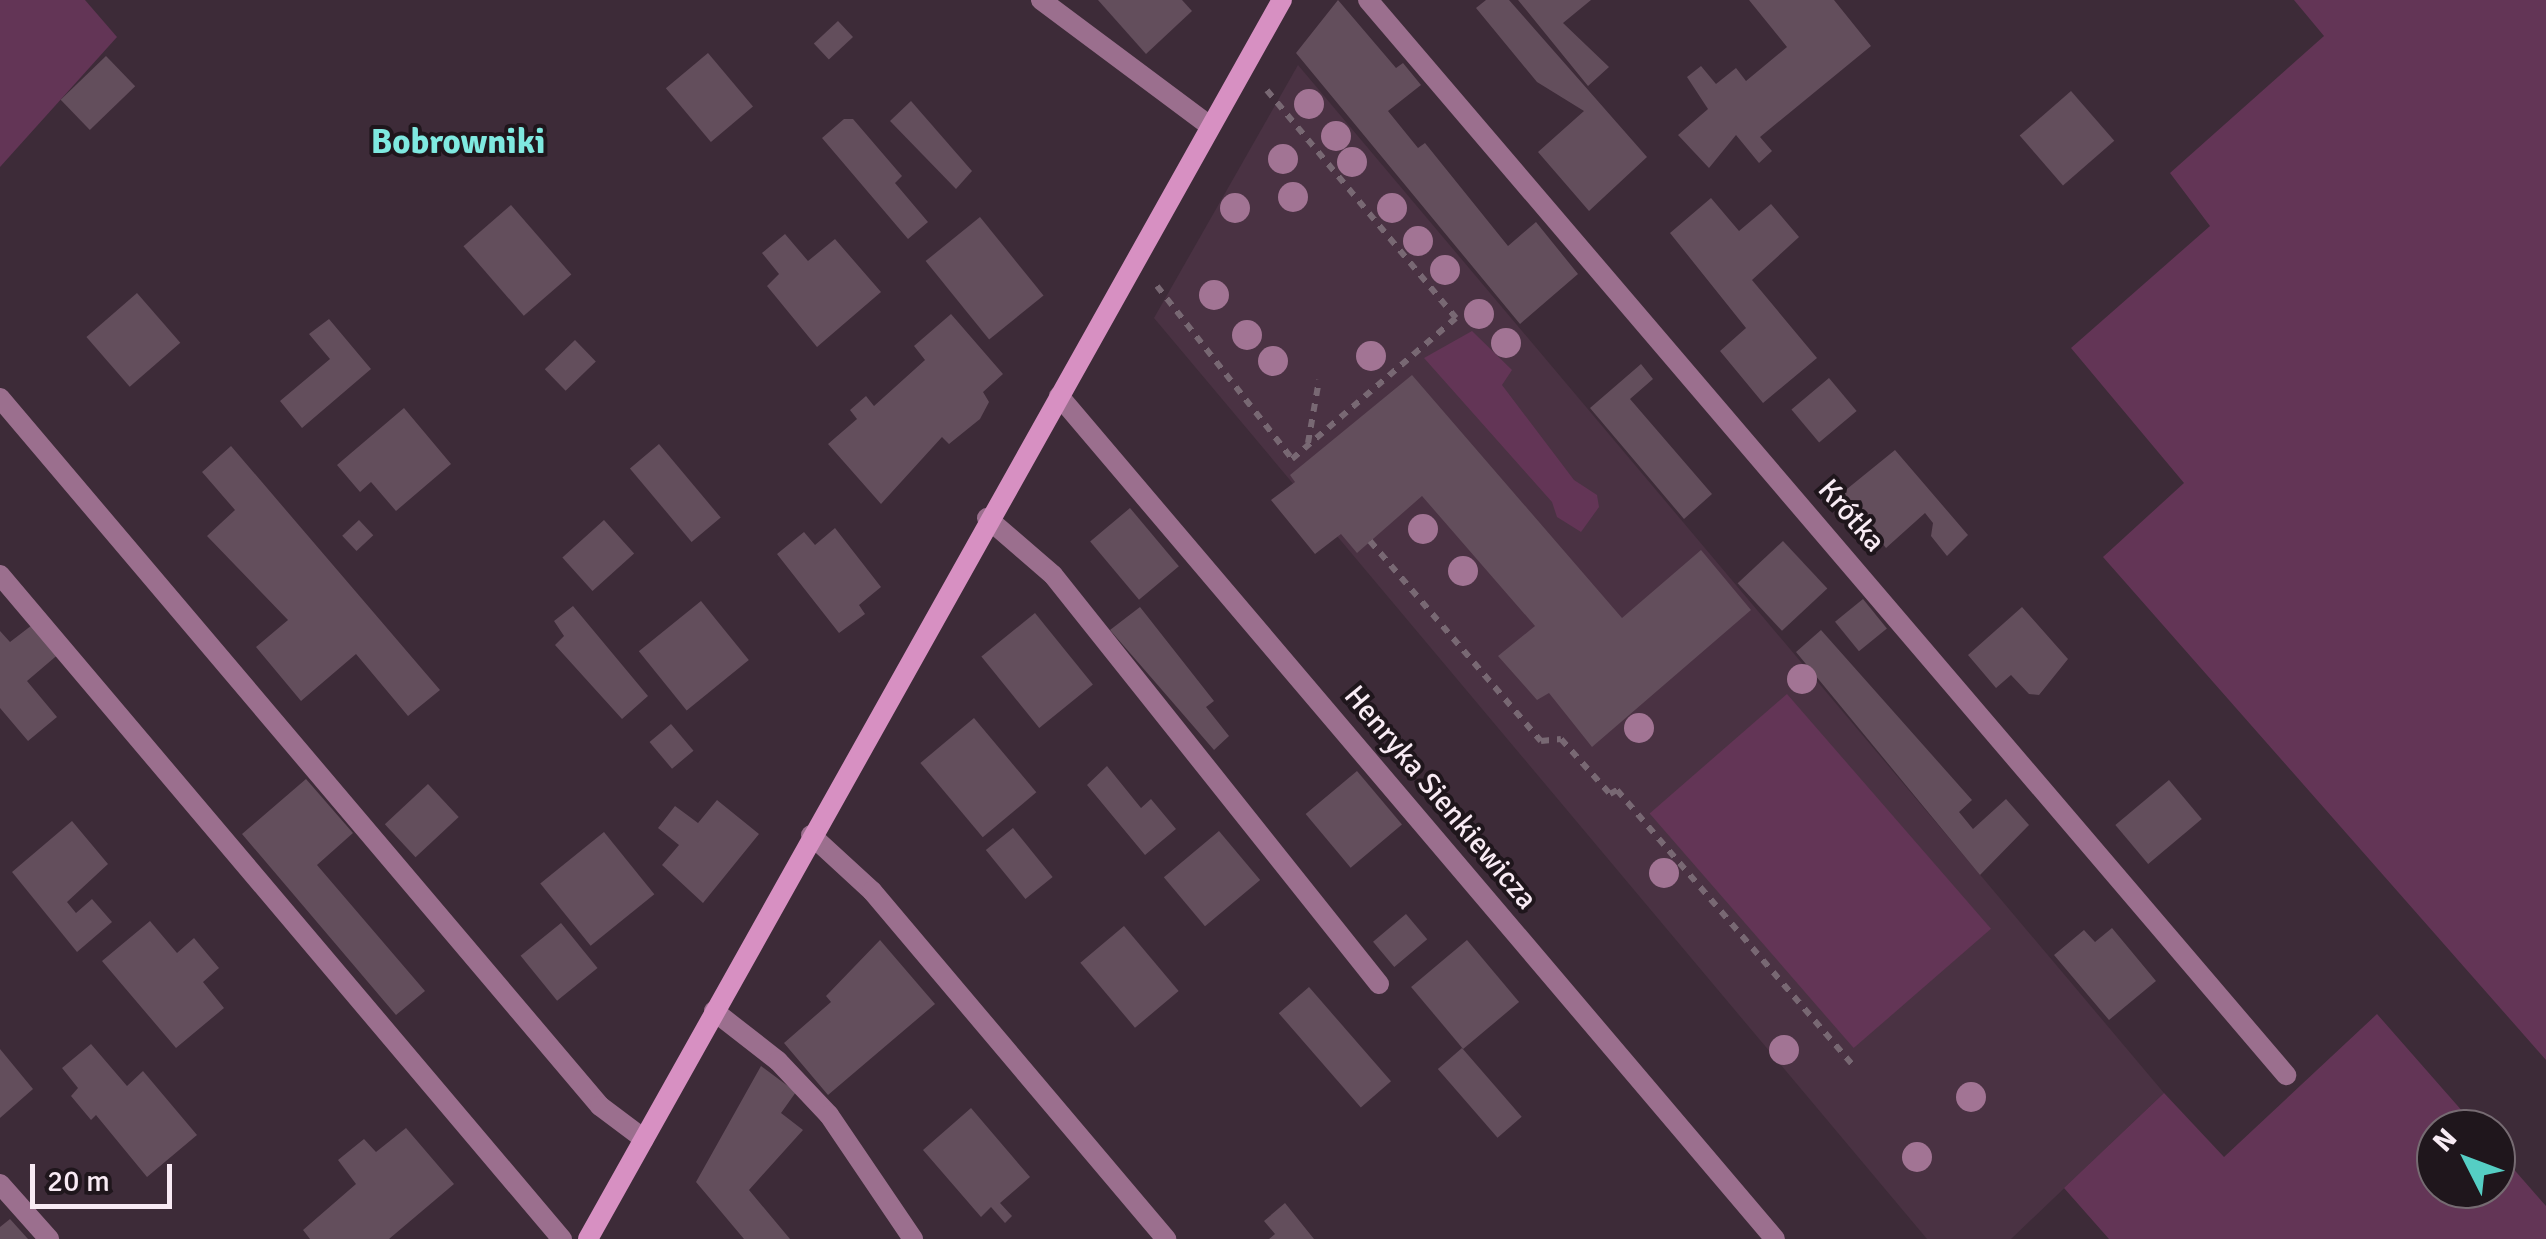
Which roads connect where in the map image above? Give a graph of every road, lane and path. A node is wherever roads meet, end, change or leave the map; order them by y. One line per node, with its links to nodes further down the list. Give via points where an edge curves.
1 (1041, 0): 5 (street)
2 (1282, 0): 5 (street)
3 (1368, 0): 20 (street, Krótka)
4 (1263, 85): 10 (path, via 1456,318)
5 (1209, 125): 8 (street)
6 (1153, 281): 11 (path, via 1292,459)
7 (1319, 380): 10 (path)
8 (1059, 396): 13 (street); 28 (street, Henryka Sienkiewicza)
9 (0, 398): 21 (street, via 600,1106)
10 (1308, 444): 11 (path)
11 (1298, 454): 12 (path)
12 (1304, 463)
13 (987, 518): 16 (street); 17 (street, via 1053,575)
14 (1370, 541): 19 (path, via 1541,741 1560,739 1610,794 1617,790)
15 (0, 575): 24 (street)
16 (811, 835): 18 (street); 27 (street, via 872,891)
17 (1379, 984)
18 (714, 1011): 21 (street); 26 (street, via 778,1060 828,1115)
19 (1854, 1067)
20 (2286, 1075)
21 (644, 1139): 25 (street)
22 (0, 1184): 23 (street)
23 (48, 1239)
24 (562, 1239)
25 (588, 1239)
26 (913, 1239)
27 (1166, 1239)
28 (1775, 1239)

